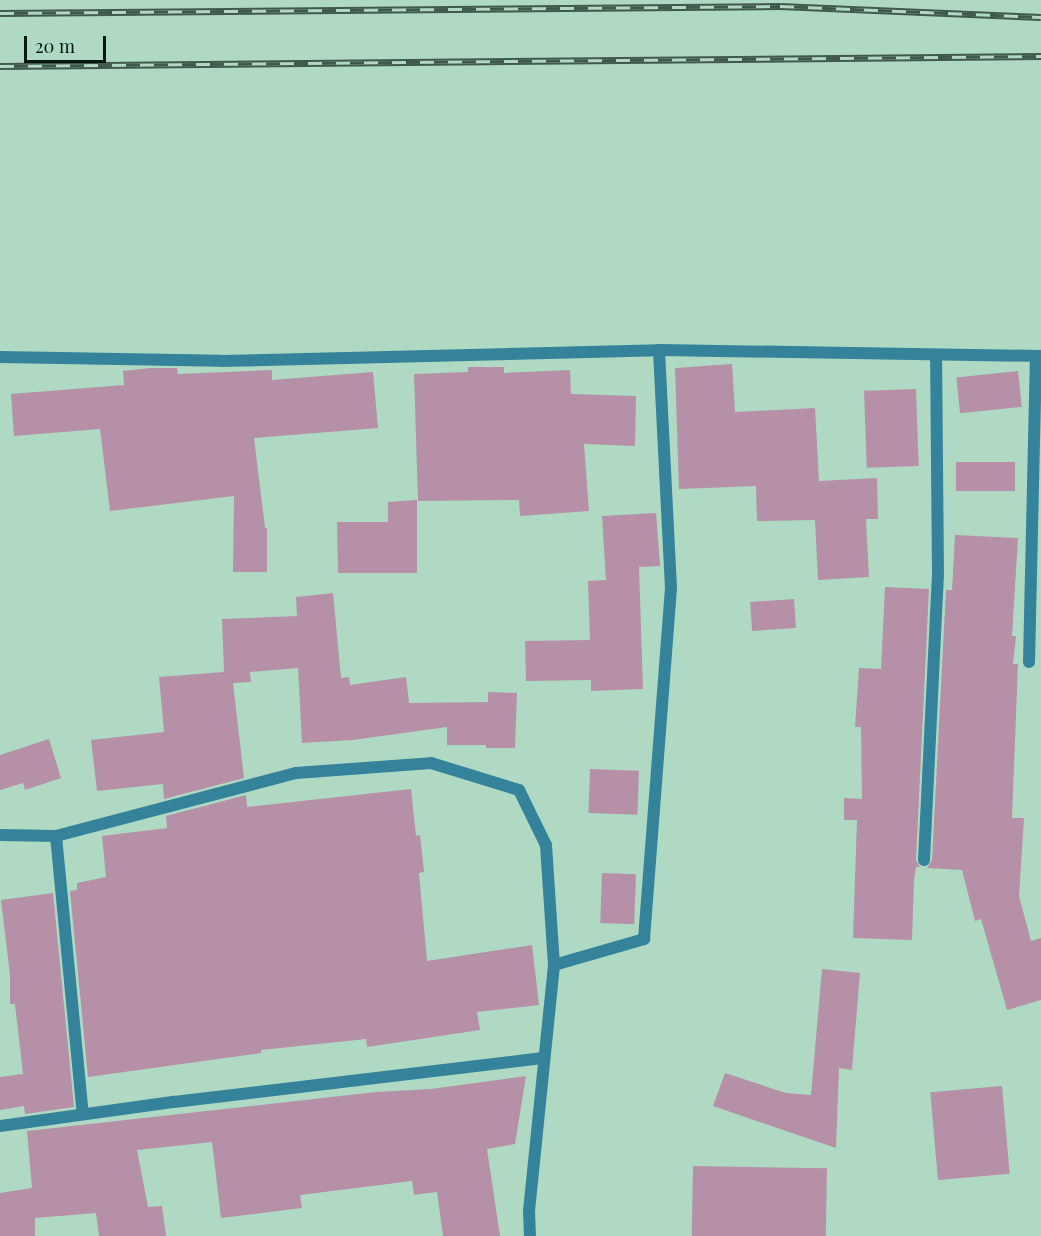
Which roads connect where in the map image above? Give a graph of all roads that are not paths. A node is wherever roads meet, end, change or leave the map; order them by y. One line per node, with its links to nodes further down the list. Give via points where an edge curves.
1 (659, 350): 2 (street); 4 (street, via 221,361); 9 (street, via 671,588 644,939)
2 (936, 355): 3 (street); 8 (street, via 938,576)
3 (1038, 356): 5 (street)
4 (0, 357)
5 (1029, 662)
6 (0, 835): 7 (street)
7 (56, 836): 9 (street, via 296,773 431,763 519,790 546,845); 11 (street)
8 (924, 860)
9 (554, 965): 10 (street)
10 (542, 1058): 11 (street); 13 (street)
11 (82, 1114): 12 (street)
12 (0, 1126)
13 (530, 1236)

